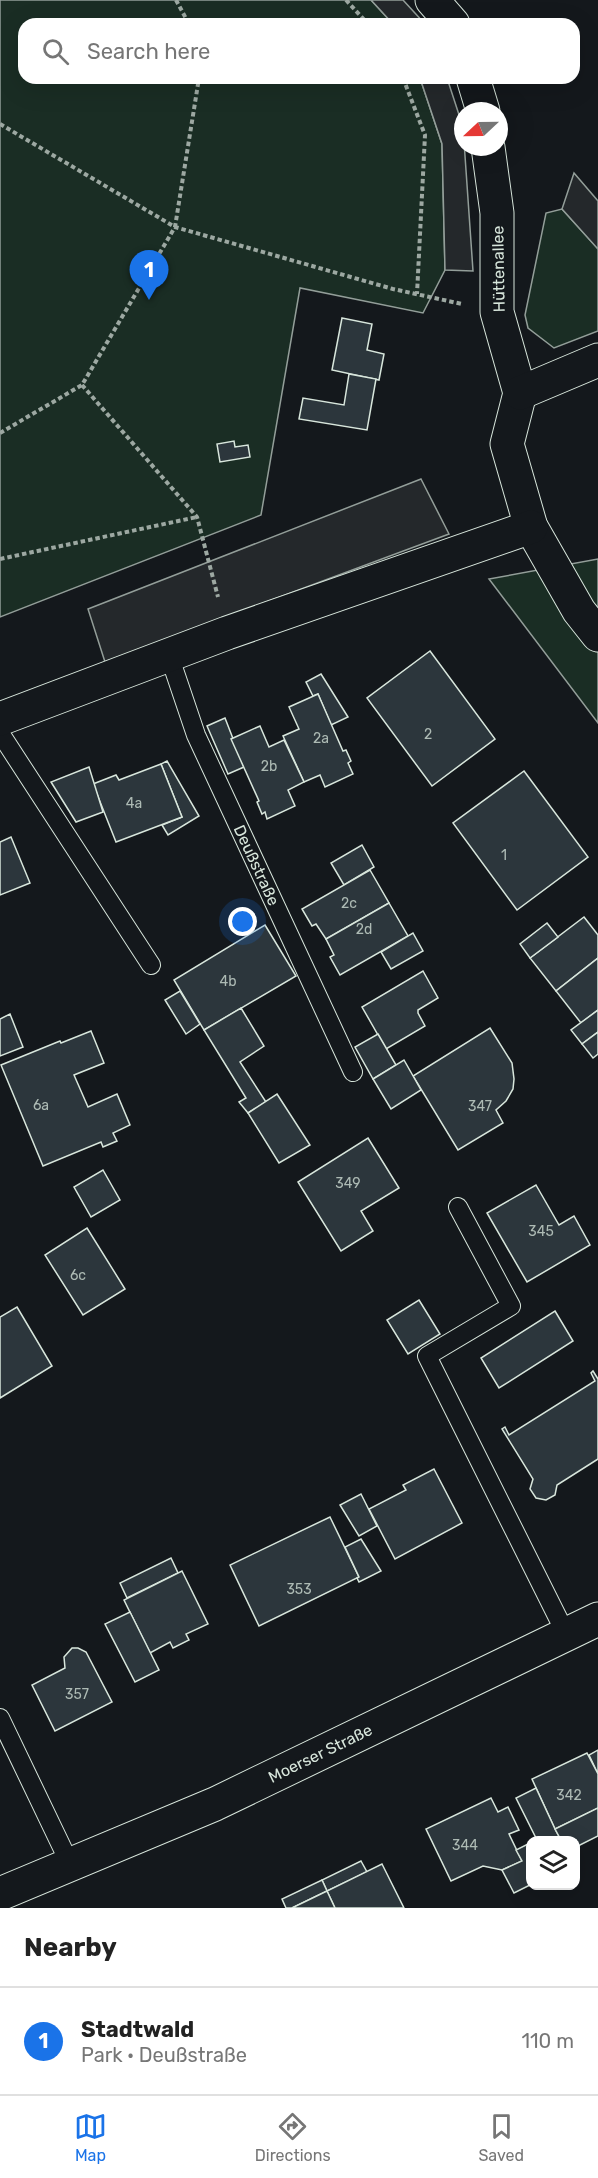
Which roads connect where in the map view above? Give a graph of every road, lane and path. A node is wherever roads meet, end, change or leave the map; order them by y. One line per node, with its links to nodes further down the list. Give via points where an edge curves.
1 (176, 0): 4 (path)
2 (346, 0): 5 (path)
3 (432, 0): 6 (street)
4 (186, 18)
5 (362, 18)
6 (448, 18)
7 (198, 84): 13 (path)
8 (406, 84): 14 (path, via 425,135)
9 (475, 84): 10 (street)
10 (480, 102)
11 (0, 124): 13 (path)
12 (489, 156): 15 (street, Hüttenallee, via 497,213)
13 (175, 227): 14 (path); 17 (path)
14 (417, 294): 15 (path)
15 (497, 312): 18 (street, Hüttenallee)
16 (598, 360): 18 (street)
17 (82, 385): 19 (path); 20 (path)
18 (520, 393): 21 (street, via 507,444)
19 (0, 433)
20 (197, 517): 22 (path); 23 (path)
21 (531, 527): 23 (street); 24 (street, via 579,611)
22 (0, 559)
23 (227, 633): 25 (street)
24 (598, 635)
25 (169, 655): 26 (street); 29 (lane, Deußstraße, via 196,735)
26 (0, 719)
27 (0, 733): 28 (lane)
28 (151, 965)
29 (353, 1072)
30 (458, 1207): 32 (lane, via 511,1306 428,1356)
31 (598, 1619): 32 (street, Moerser Straße)
32 (566, 1634): 34 (street, Moerser Straße, via 215,1804)
33 (0, 1718): 34 (lane)
34 (70, 1864): 35 (street, Moerser Straße)
35 (0, 1894)

